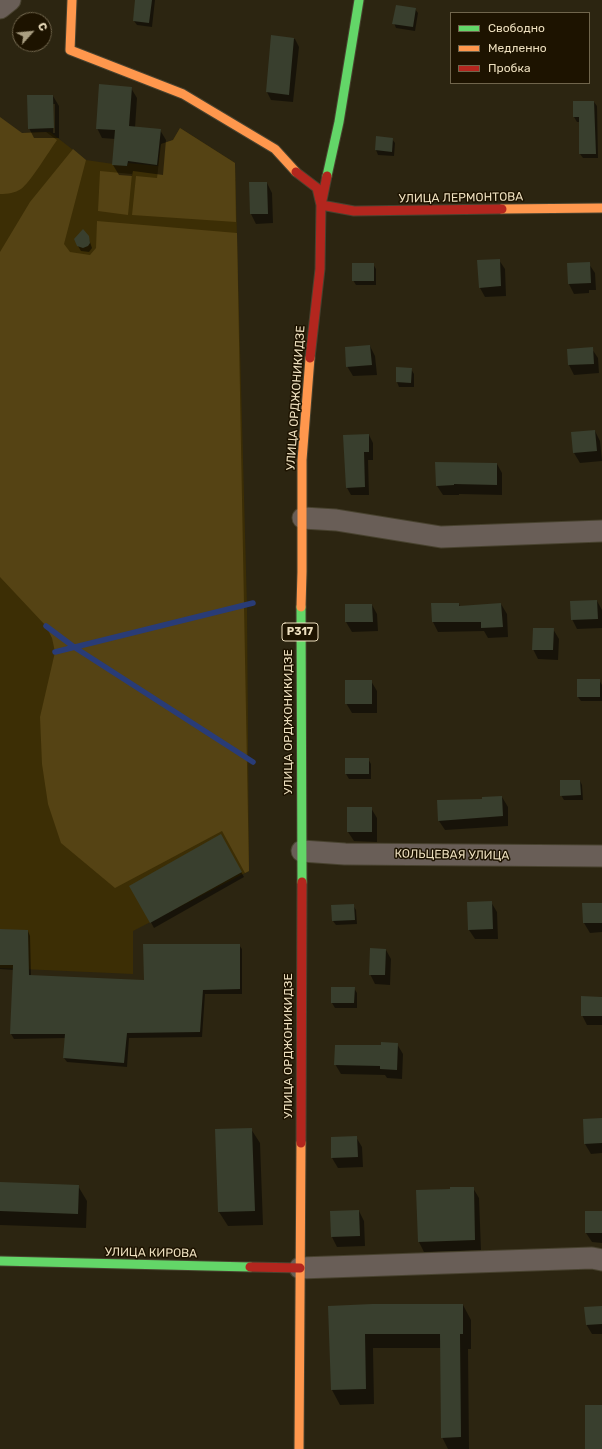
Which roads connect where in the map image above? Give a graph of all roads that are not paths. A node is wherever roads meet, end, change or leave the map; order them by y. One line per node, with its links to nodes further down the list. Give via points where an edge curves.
1 (10, 0): 4 (street)
2 (72, 0): 5 (main road, via 70,50 183,94 275,149 292,169 317,188)
3 (359, 0): 5 (main road, УЛИЦА ОРДЖОНИКИДЗЕ / Р317, via 339,122)
4 (0, 8)
5 (321, 205): 6 (main road, УЛИЦА ЛЕРМОНТОВА, via 354,211); 7 (main road, УЛИЦА ОРДЖОНИКИДЗЕ / Р317, via 320,269 310,352 302,460)
6 (602, 208)
7 (302, 518): 8 (street, via 336,520 442,537); 9 (main road, УЛИЦА ОРДЖОНИКИДЗЕ / Р317)
8 (602, 531)
9 (302, 851): 10 (street, КОЛЬЦЕВАЯ УЛИЦА, via 344,854); 13 (main road, УЛИЦА ОРДЖОНИКИДЗЕ / Р317)
10 (602, 856)
11 (602, 1260): 13 (street, via 592,1258)
12 (0, 1261): 13 (main road, УЛИЦА КИРОВА)
13 (300, 1268): 14 (main road, УЛИЦА ОРДЖОНИКИДЗЕ)
14 (299, 1449)

